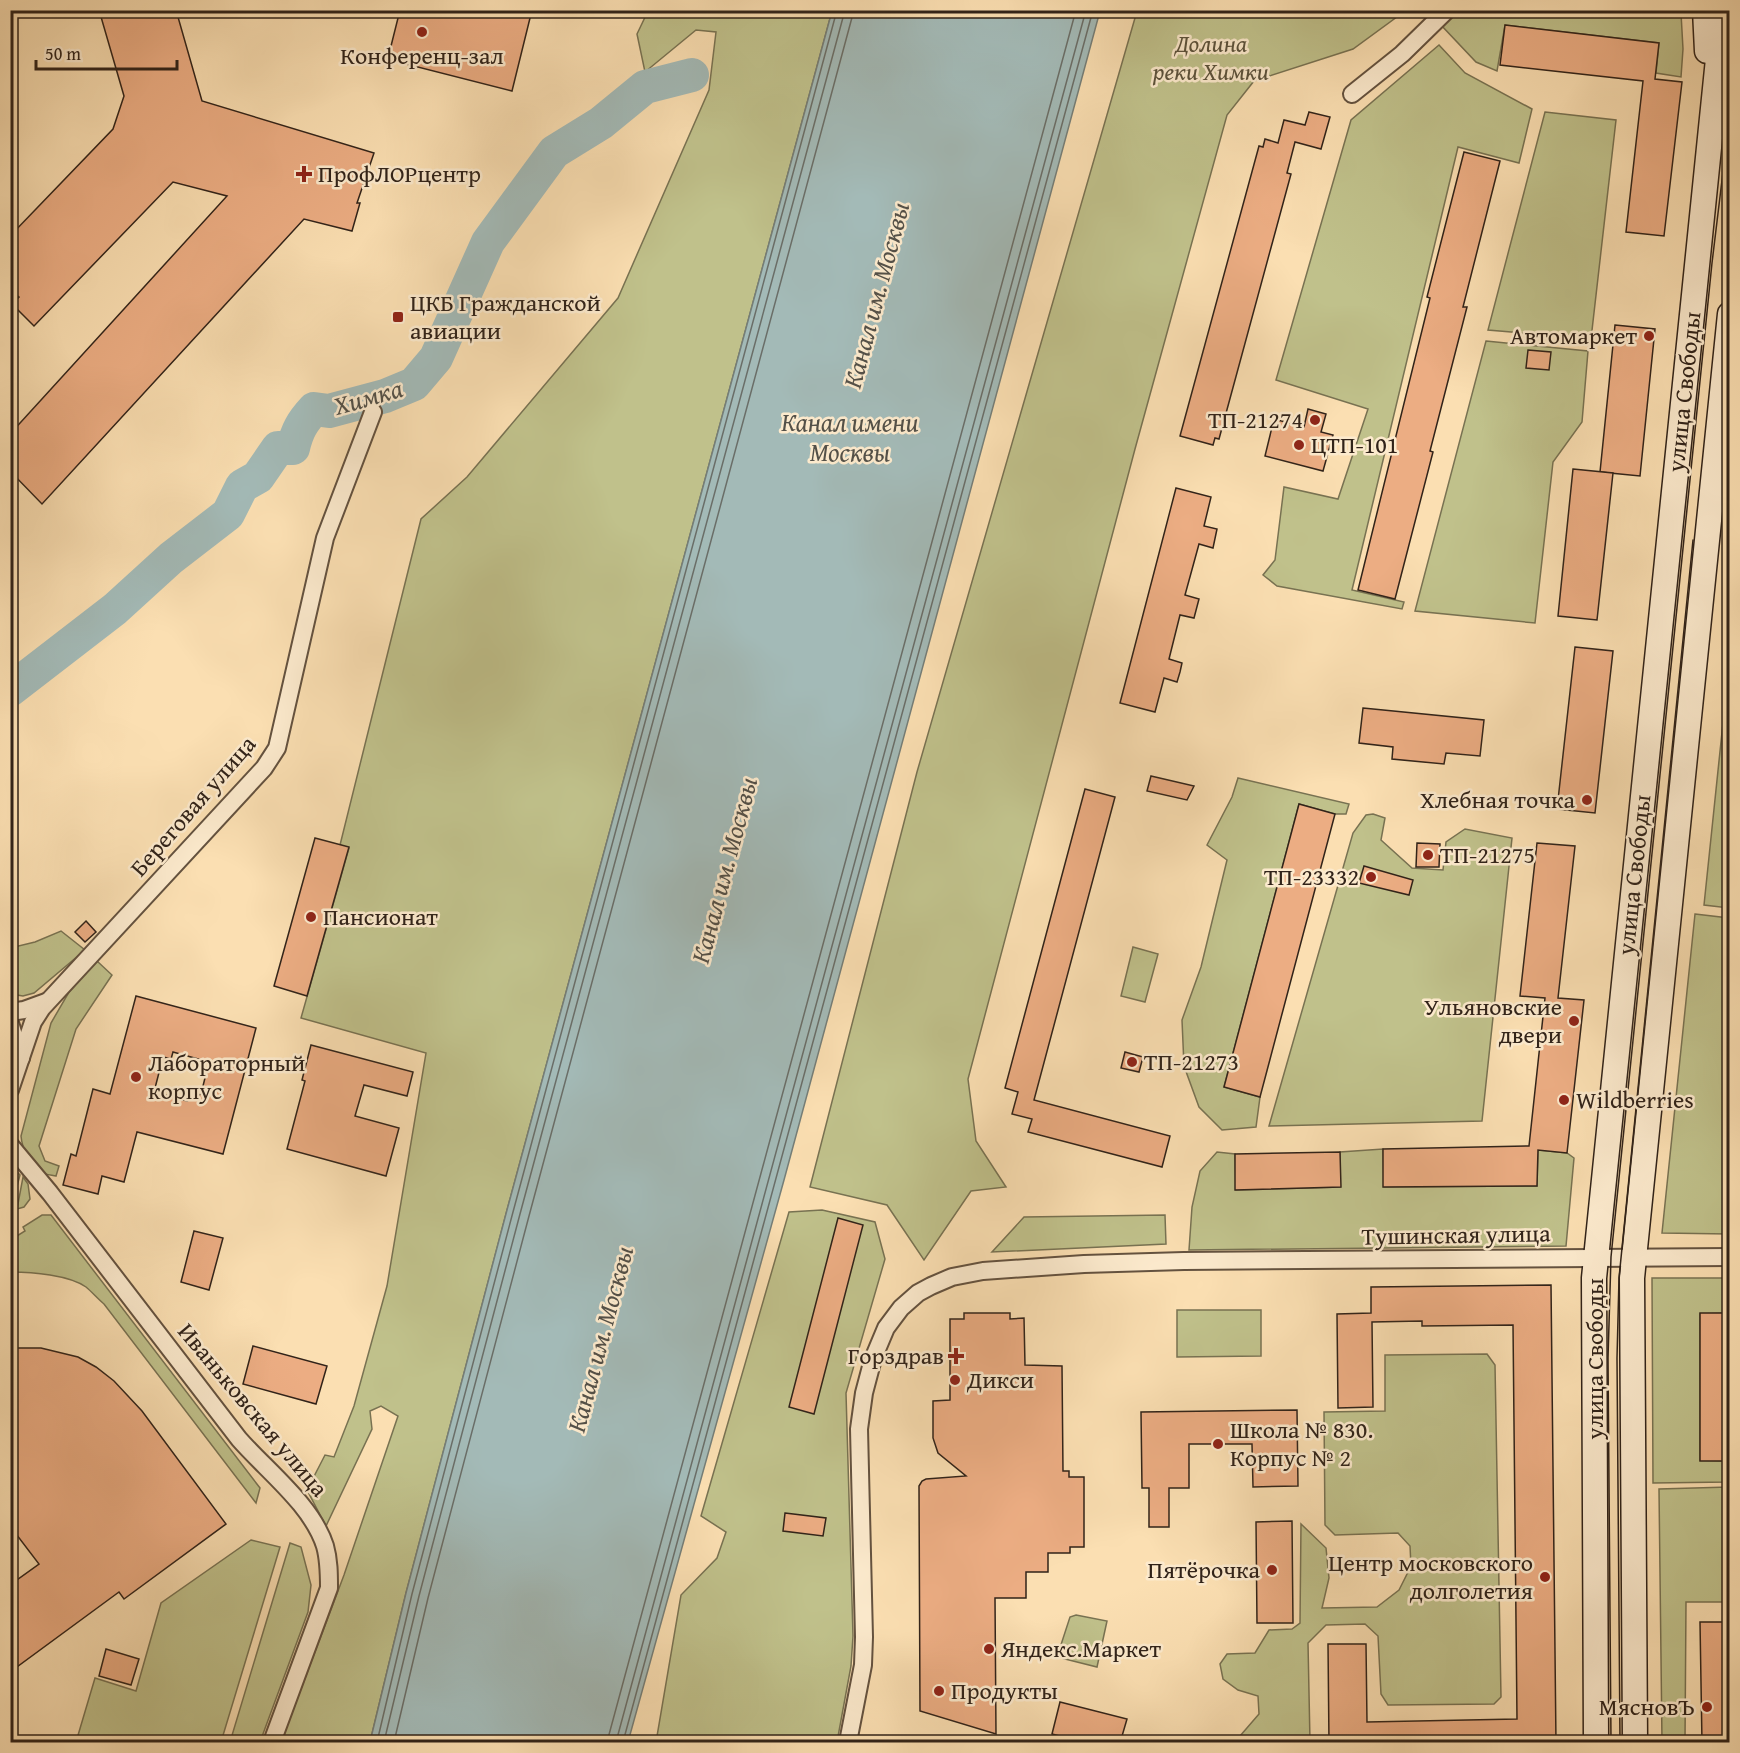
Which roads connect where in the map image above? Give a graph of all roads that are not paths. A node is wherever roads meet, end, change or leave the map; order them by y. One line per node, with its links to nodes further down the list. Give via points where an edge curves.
1 (1447, 10): 4 (street, via 1402,54)
2 (1705, 10): 5 (main road)
3 (1723, 10): 5 (main road, улица Свободы)
4 (1352, 94)
5 (1711, 123): 14 (main road, улица Свободы)
6 (1730, 314): 15 (main road, улица Свободы)
7 (373, 412): 8 (street, Береговая улица, via 325,538 277,748 264,768)
8 (46, 1002): 9 (street); 11 (street, Береговая улица, via 33,1022)
9 (10, 1012)
10 (10, 1023): 11 (street)
11 (16, 1070): 12 (street, Береговая улица)
12 (10, 1090)
13 (10, 1145): 17 (street, Иваньковская улица, via 238,1439 290,1491 315,1523 329,1567 329,1588)
14 (1596, 1257): 15 (street, Тушинская улица); 18 (street, Тушинская улица, via 1084,1264 983,1271 952,1278 918,1293 886,1328 864,1393 860,1429 863,1665); 19 (main road, улица Свободы)
15 (1634, 1257): 16 (street, Тушинская улица); 20 (main road, улица Свободы, via 1631,1326)
16 (1730, 1257)
17 (272, 1743)
18 (848, 1743)
19 (1596, 1743)
20 (1635, 1743)

